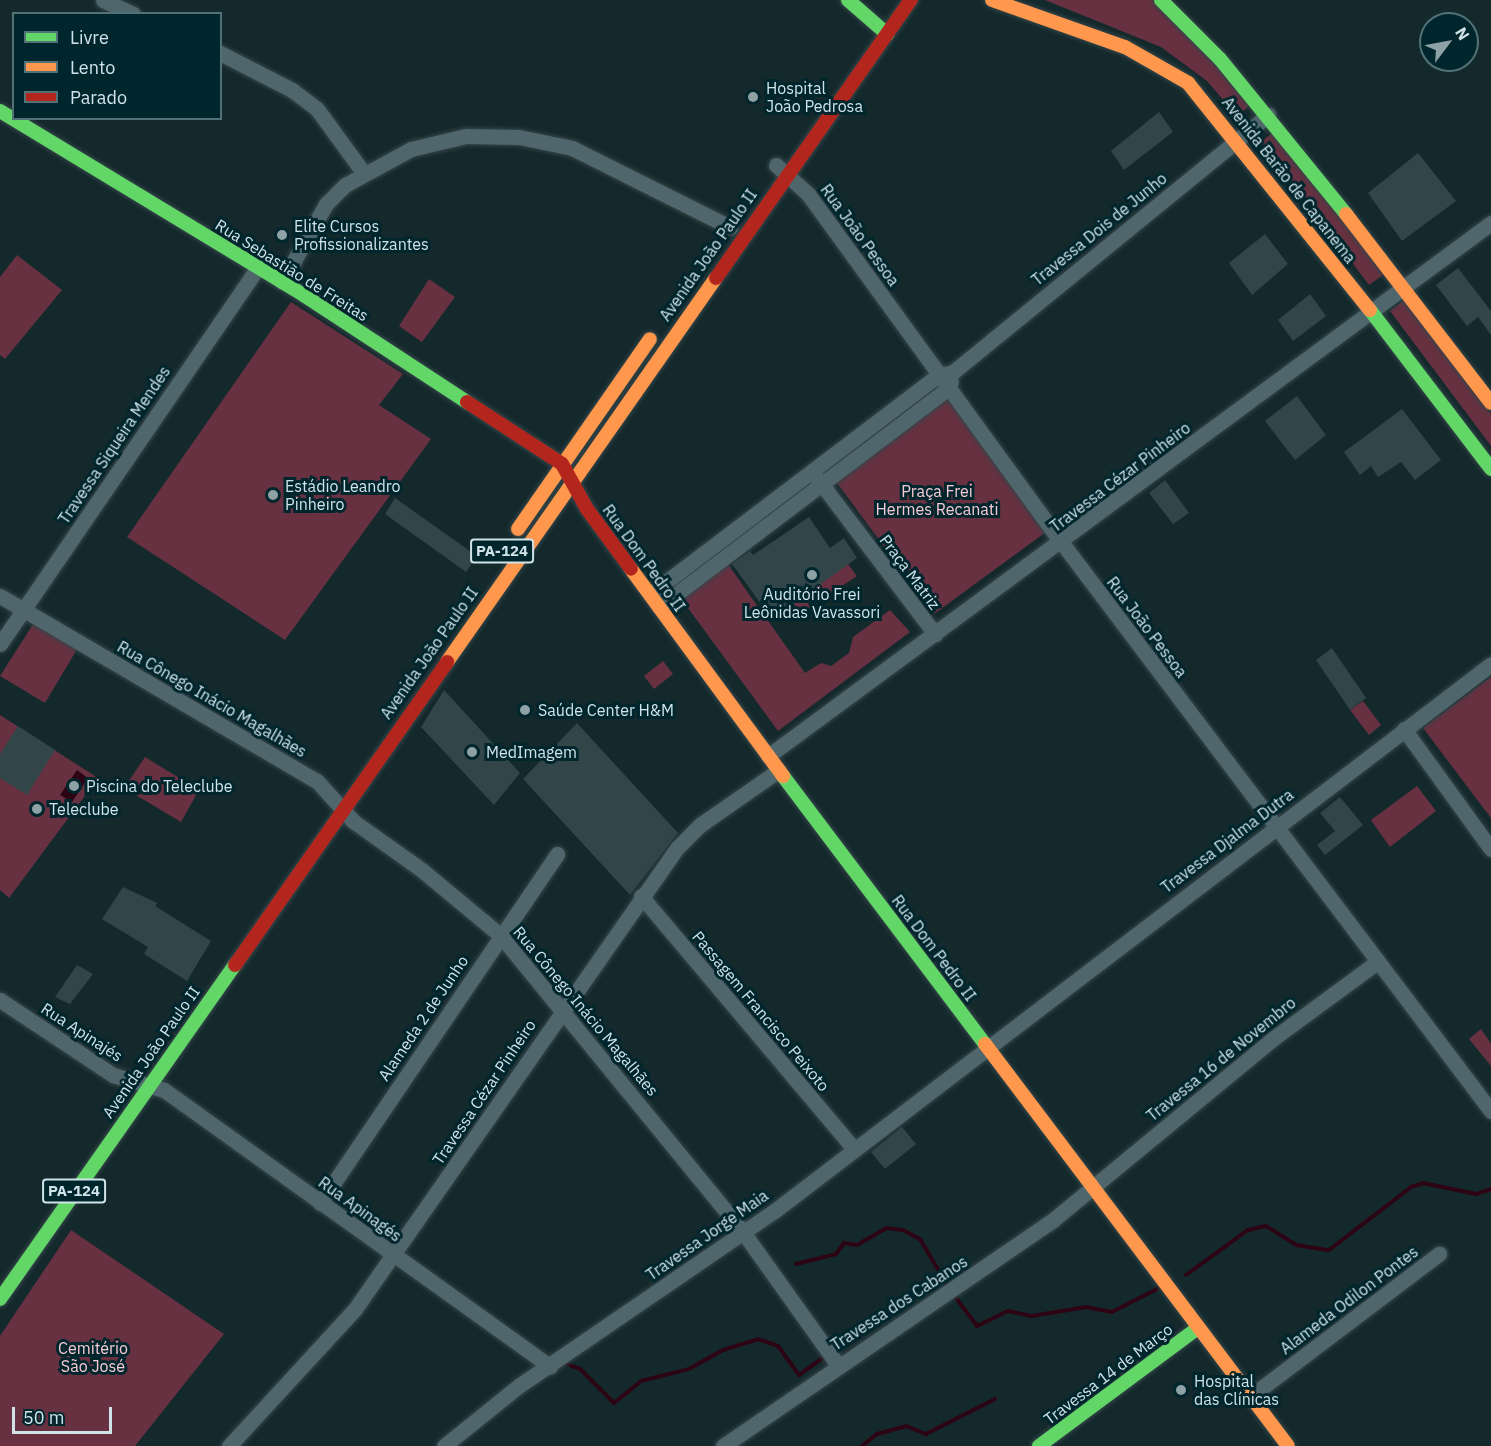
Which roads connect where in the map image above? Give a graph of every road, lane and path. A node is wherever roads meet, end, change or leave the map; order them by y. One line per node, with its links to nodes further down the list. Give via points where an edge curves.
1 (103, 0): 7 (street)
2 (848, 0): 8 (street)
3 (894, 0): 8 (street, Avenida João Paulo II / PA-124)
4 (911, 0): 8 (street, Avenida João Paulo II / PA-124)
5 (992, 0): 12 (street, Avenida Barão de Capanema, via 1093,34 1169,68 1203,97)
6 (1161, 0): 10 (street, Avenida Barão de Capanema)
7 (129, 12)
8 (882, 29): 13 (street, Avenida João Paulo II / PA-124)
9 (222, 54): 14 (street, via 268,76 317,109)
10 (1268, 115): 12 (street, Travessa Dois de Junho); 19 (street, Avenida Barão de Capanema)
11 (15, 120): 17 (street, Rua Sebastião de Freitas)
12 (1237, 139): 20 (street, Avenida Barão de Capanema); 22 (street, Travessa Dois de Junho)
13 (777, 171): 22 (street, Rua João Pessoa, via 822,212); 28 (street, Avenida João Paulo II / PA-124)
14 (363, 172): 16 (street, via 438,142 466,136 519,137 594,157); 18 (street, via 326,204)
15 (1491, 223): 19 (street, Travessa Cézar Pinheiro)
16 (730, 227)
17 (258, 267): 18 (street, Rua Sebastião de Freitas); 34 (street, Travessa Siqueira Mendes)
18 (282, 282): 25 (street, Rua Sebastião de Freitas)
19 (1403, 286): 20 (street, Travessa Cézar Pinheiro); 24 (street, Avenida Barão de Capanema)
20 (1369, 310): 26 (street, Avenida Barão de Capanema); 30 (street, Travessa Cézar Pinheiro)
21 (663, 322): 25 (street, Avenida João Paulo II / PA-124)
22 (946, 374): 23 (street, Rua João Pessoa); 27 (street, Travessa Dois de Junho)
23 (949, 388): 27 (street, Travessa Dois de Junho); 30 (street, Rua João Pessoa)
24 (1491, 403)
25 (562, 464): 28 (street, Rua Dom Pedro II); 29 (street, Avenida João Paulo II / PA-124)
26 (1491, 469)
27 (818, 479): 31 (street, Travessa Dois de Junho); 33 (street, Travessa Dois de Junho); 35 (street, Praça Matriz)
28 (571, 480): 31 (street, Rua Dom Pedro II); 41 (street, Avenida João Paulo II / PA-124)
29 (508, 542)
30 (1062, 543): 35 (street, Travessa Cézar Pinheiro); 42 (street, Rua João Pessoa)
31 (650, 594): 33 (street, Rua Dom Pedro II)
32 (0, 596): 34 (street, Rua Cônego Inácio Magalhães)
33 (659, 607): 39 (street, Rua Dom Pedro II)
34 (23, 609): 36 (street, Travessa Siqueira Mendes); 41 (street, Rua Cônego Inácio Magalhães)
35 (935, 634): 39 (street, Travessa Cézar Pinheiro)
36 (0, 644)
37 (1491, 664): 38 (street, Travessa Djalma Dutra)
38 (1404, 729): 42 (street, Travessa Djalma Dutra); 43 (street)
39 (768, 756): 40 (street, Rua Dom Pedro II)
40 (779, 770): 46 (street, Travessa Cézar Pinheiro, via 692,832); 51 (street, Rua Dom Pedro II)
41 (339, 797): 44 (street, Avenida João Paulo II / PA-124); 47 (street, Rua Cônego Inácio Magalhães); 53 (street, Avenida João Paulo II / PA-124)
42 (1275, 827): 48 (street, Rua João Pessoa); 51 (street, Travessa Djalma Dutra)
43 (1491, 849)
44 (293, 854)
45 (557, 854): 47 (street, Alameda 2 de Junho)
46 (640, 896): 50 (street, Travessa Cézar Pinheiro); 55 (street, Passagem Francisco Peixoto)
47 (500, 935): 50 (street, Rua Cônego Inácio Magalhães); 57 (street, Alameda 2 de Junho)
48 (1377, 962): 54 (street, Rua João Pessoa); 56 (street, Travessa 16 de Novembro, via 1263,1046)
49 (0, 1000): 53 (street, Rua Apinajés, via 104,1069)
50 (563, 1008): 59 (street, Rua Cônego Inácio Magalhães); 61 (street, Travessa Cézar Pinheiro)
51 (986, 1047): 55 (street, Travessa Jorge Maia); 56 (street, Rua Dom Pedro II)
52 (147, 1063): 53 (street, Avenida João Paulo II / PA-124)
53 (141, 1083): 57 (street, Rua Apinagés, via 172,1095); 58 (street, Avenida João Paulo II / PA-124)
54 (1491, 1111)
55 (854, 1149): 59 (street, Travessa Jorge Maia)
56 (1093, 1189): 64 (street, Rua Dom Pedro II); 65 (street, Travessa dos Cabanos, via 1017,1246)
57 (320, 1203): 61 (street, Rua Apinagés)
58 (57, 1204): 62 (street, Avenida João Paulo II / PA-124); 63 (street, Avenida João Paulo II / PA-124)
59 (743, 1232): 65 (street, Rua Cônego Inácio Magalhães); 66 (street, Travessa Jorge Maia)
60 (1439, 1254): 67 (street, Alameda Odilon Pontes)
61 (394, 1256): 66 (street, Rua Apinagés); 68 (street, Travessa Cézar Pinheiro, via 335,1334)
62 (0, 1274)
63 (0, 1299)
64 (1198, 1328): 67 (street, Rua Dom Pedro II); 71 (street, Travessa 14 de Março)
65 (838, 1365): 70 (street, Travessa dos Cabanos)
66 (550, 1366): 69 (street, Travessa Jorge Maia)
67 (1251, 1396): 72 (street, Rua Dom Pedro II)
68 (229, 1446)
69 (444, 1446)
70 (723, 1446)
71 (1039, 1446)
72 (1288, 1446)

